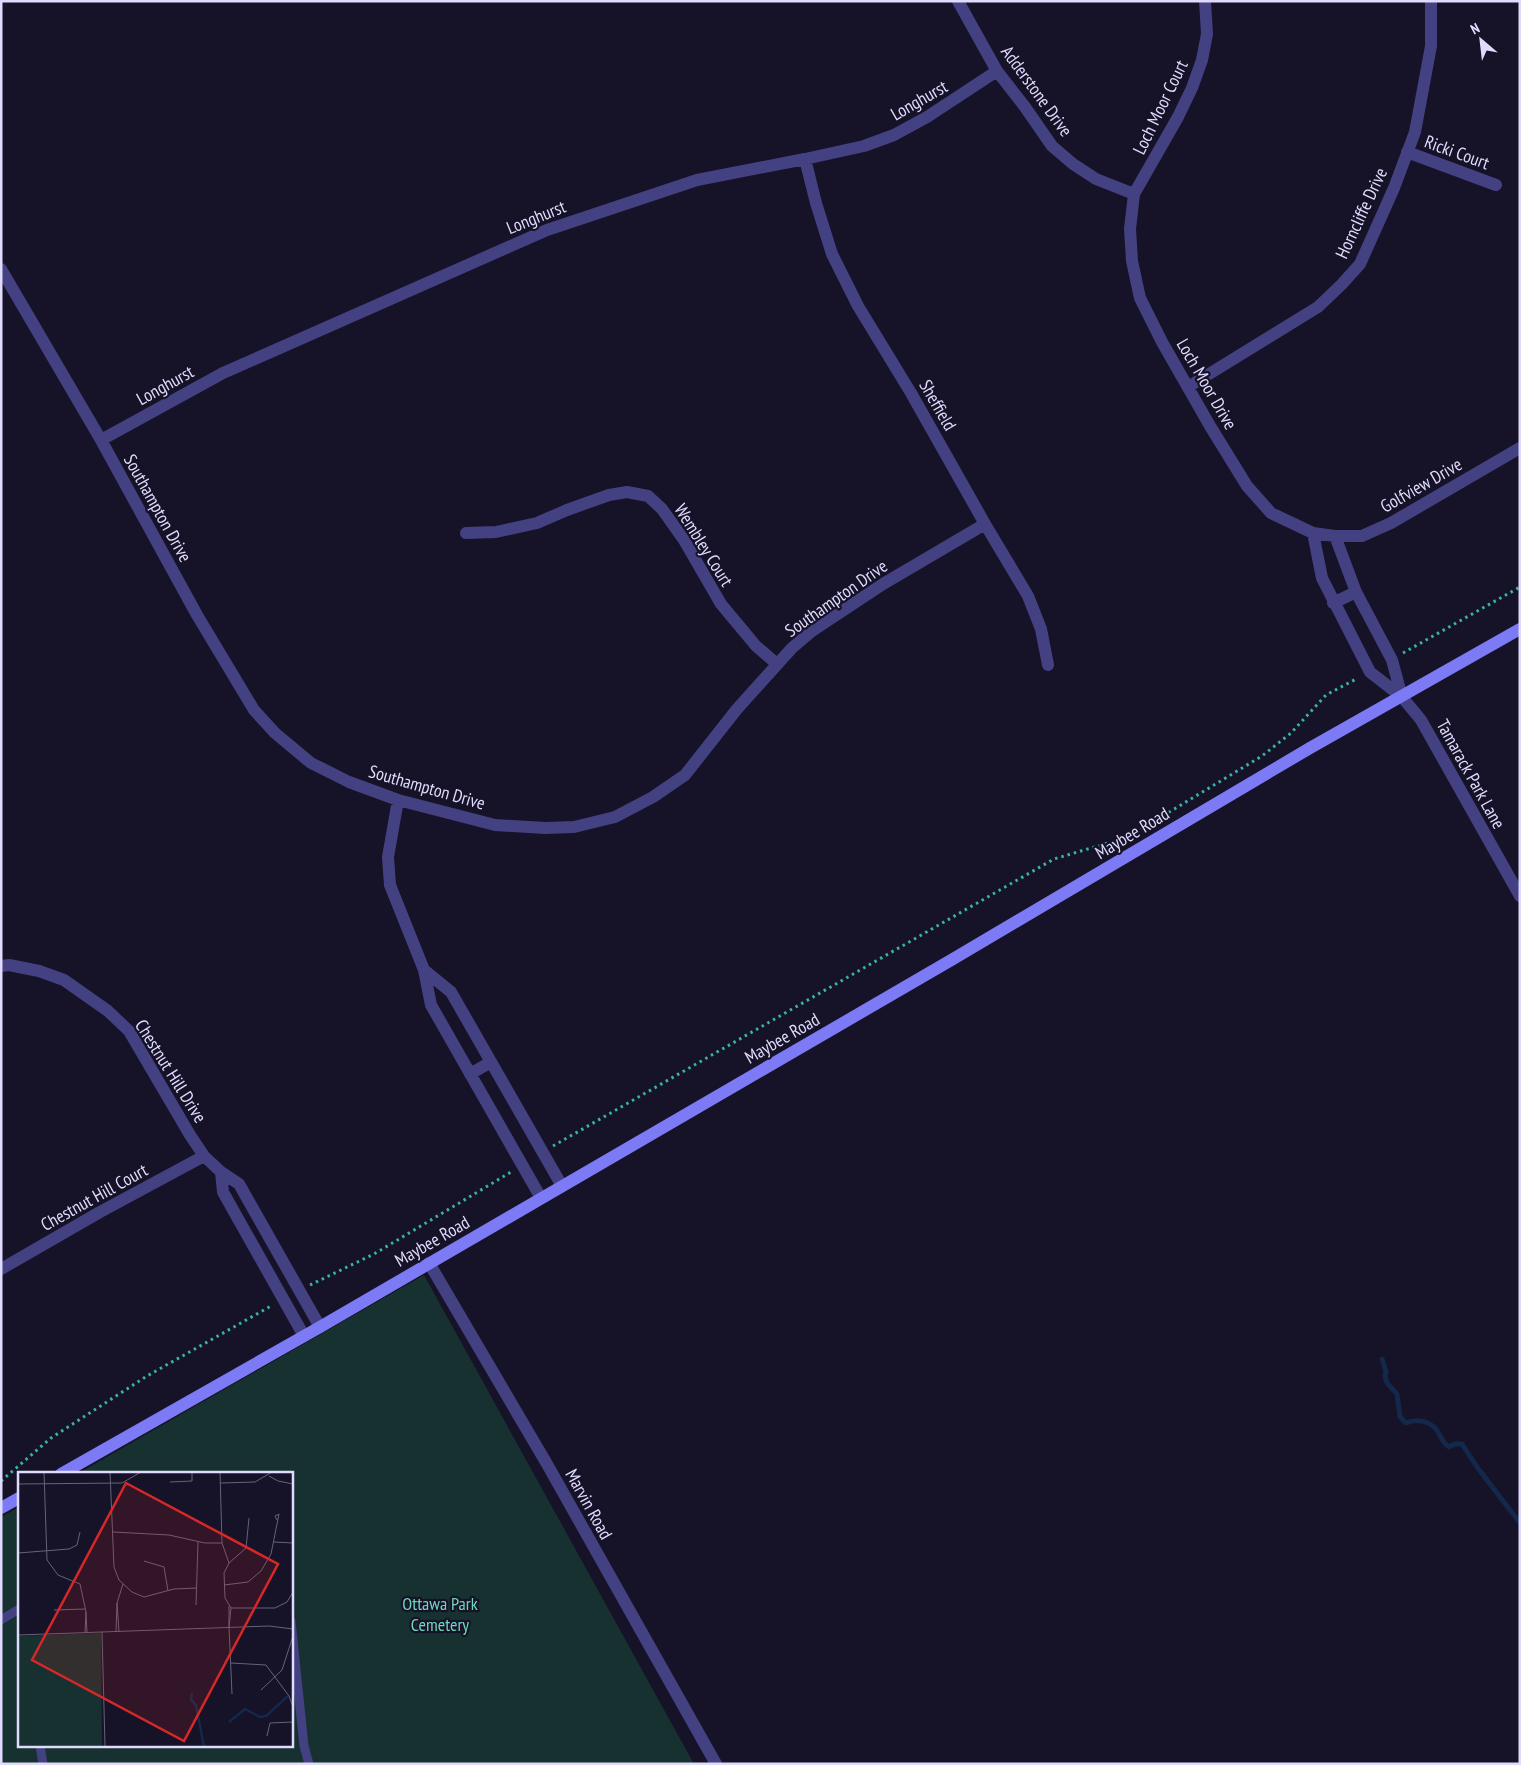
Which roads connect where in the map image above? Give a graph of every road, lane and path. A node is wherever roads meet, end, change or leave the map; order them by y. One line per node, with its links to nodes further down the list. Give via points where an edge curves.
1 (958, 1): 4 (street, Adderstone Drive)
2 (1205, 1): 8 (street, Loch Moor Court, via 1207,34 1192,88)
3 (1431, 1): 5 (street, Horncliffe Drive, via 1431,46 1415,132)
4 (997, 71): 6 (street, Longhurst, via 965,94 894,135); 8 (street, Adderstone Drive, via 1052,146 1096,179)
5 (1407, 152): 7 (street, Ricki Court); 10 (street, Horncliffe Drive, via 1360,264 1342,284 1318,307)
6 (805, 160): 11 (street, Longhurst, via 697,180 547,230 223,373); 13 (street, Sheffield, via 832,254 858,306)
7 (1496, 185)
8 (1134, 194): 10 (street, Loch Moor Drive, via 1130,229 1132,261 1140,298)
9 (1, 269): 11 (street, Southampton Drive)
10 (1188, 387): 15 (street, Loch Moor Drive, via 1247,486 1271,513)
11 (101, 440): 26 (street, Southampton Drive, via 197,615 254,710 275,733 311,763 349,782)
12 (1520, 448): 16 (street, Golfview Drive, via 1391,524 1362,536)
13 (985, 524): 22 (street, Southampton Drive, via 883,584 812,631); 23 (street, Sheffield, via 1028,596 1041,629)
14 (466, 533): 22 (street, Wembley Court, via 496,532 537,523 609,495 627,492 648,496 662,509 684,540 721,604 751,641)
15 (1313, 533): 16 (street, Loch Moor Drive); 19 (street, via 1322,578)
16 (1335, 536): 18 (street)
17 (1520, 587): 21 (path)
18 (1356, 592): 19 (street); 21 (street)
19 (1333, 603): 24 (street)
20 (1520, 629): 25 (main road, Maybee Road)
21 (1392, 660): 25 (street)
22 (777, 664): 26 (street, Southampton Drive, via 685,775 615,817 574,827 496,825)
23 (1048, 665)
24 (1370, 672): 25 (street); 32 (path, via 1326,695 1291,733 1262,756 1128,837 1054,859)
25 (1402, 697): 27 (street, Tamarack Park Lane, via 1421,720); 36 (main road, Maybee Road)
26 (398, 800): 29 (street, via 388,857 390,885)
27 (1520, 896)
28 (1, 966): 33 (street, Chestnut Hill Drive, via 39,971 64,980 129,1031)
29 (424, 970): 30 (street, via 451,992); 31 (street, via 431,1005)
30 (491, 1062): 31 (street); 32 (street)
31 (470, 1074): 34 (street)
32 (542, 1152): 36 (street)
33 (204, 1156): 35 (street, Chestnut Hill Drive); 41 (street, Chestnut Hill Court)
34 (522, 1165): 37 (street); 42 (path, via 374,1254)
35 (221, 1172): 38 (street, Chestnut Hill Drive, via 239,1184); 39 (street, via 223,1192)
36 (562, 1186): 37 (main road, Maybee Road)
37 (541, 1198): 40 (main road, Maybee Road)
38 (268, 1237): 39 (street); 42 (street, Chestnut Hill Drive)
39 (253, 1246): 43 (street)
40 (429, 1263): 44 (main road, Maybee Road); 56 (street, Marvin Road)
41 (1, 1269)
42 (299, 1290): 44 (street, Chestnut Hill Drive)
43 (283, 1299): 45 (street); 47 (path, via 147,1376 51,1438)
44 (320, 1327): 45 (main road, Maybee Road)
45 (304, 1336): 46 (main road, Maybee Road)
46 (65, 1472)
47 (1, 1481)
48 (18, 1499): 49 (main road)
49 (1, 1508)
50 (18, 1610): 51 (lane)
51 (1, 1620)
52 (292, 1631): 55 (lane, via 304,1746)
53 (40, 1748): 54 (lane)
54 (43, 1764)
55 (309, 1764)
56 (716, 1764)

